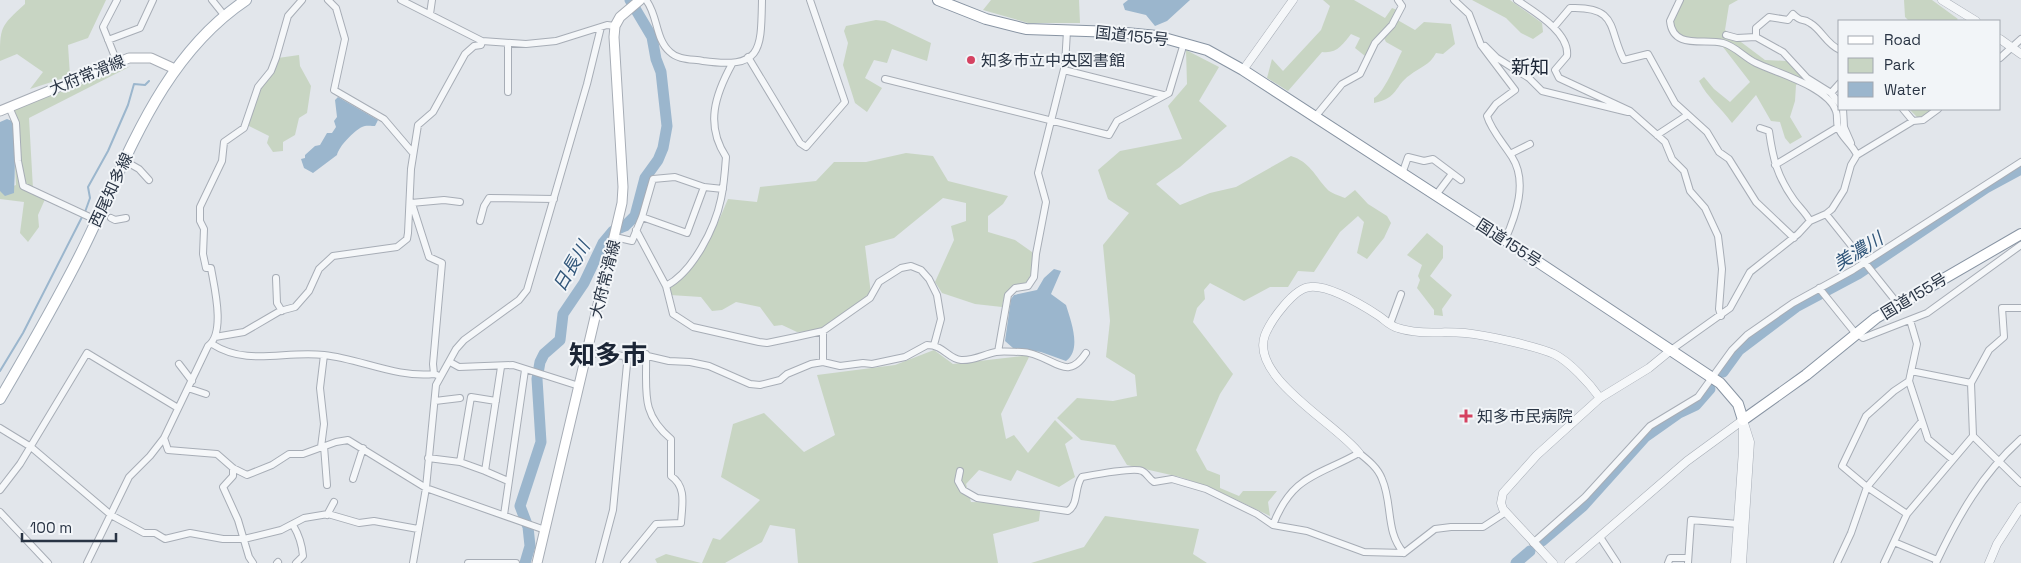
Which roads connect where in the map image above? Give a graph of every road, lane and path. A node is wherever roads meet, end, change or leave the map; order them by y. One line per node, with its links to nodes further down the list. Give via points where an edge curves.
1 (117, 0): 29 (street, via 103,27)
2 (153, 0): 29 (street, via 140,28)
3 (212, 0): 20 (street)
4 (246, 0): 20 (main road, 西尾知多線)
5 (302, 0): 108 (street, via 288,16 271,71 258,87 244,128 224,142 222,161 200,207 204,229 203,254 206,268 211,268 217,308)
6 (328, 0): 66 (street, via 336,8 345,39 334,90 384,119)
7 (401, 0): 19 (street)
8 (432, 0): 19 (street)
9 (762, 0): 38 (street, via 760,40)
10 (810, 0): 38 (street, via 845,102 806,147 800,144)
11 (938, 0): 25 (main road, 国道155号, via 1006,25)
12 (1293, 0): 44 (street)
13 (1398, 0): 58 (street, via 1402,6 1399,15 1375,43 1360,74 1342,84)
14 (1454, 0): 32 (street, via 1469,14)
15 (1516, 0): 24 (street)
16 (1680, 0): 61 (street, via 1670,22 1677,37 1683,41 1724,43 1754,62 1790,76 1831,103 1836,111)
17 (1942, 0): 21 (street)
18 (639, 2): 22 (main road, via 620,17); 41 (street, via 663,44 674,56)
19 (430, 14): 31 (street)
20 (224, 15): 42 (main road, 西尾知多線)
21 (1974, 20)
22 (615, 26): 23 (street); 90 (main road, 大府常滑線, via 623,187)
23 (601, 27): 33 (street, via 556,41); 79 (street)
24 (1554, 27): 56 (street, via 1568,52 1555,70 1558,78); 57 (street, via 1570,8 1600,13 1615,30 1624,60 1648,54 1670,97)
25 (1066, 31): 34 (main road, 国道155号, via 1140,34); 43 (street)
26 (1726, 35): 27 (street)
27 (1756, 37): 36 (street, via 1756,28 1769,17 1788,20 1794,14 1798,20 1812,24 1824,40); 48 (street, via 1782,52 1807,78)
28 (2021, 39): 35 (street)
29 (108, 40): 40 (street)
30 (2001, 40): 35 (street)
31 (482, 41): 33 (street); 66 (street, via 480,46 474,46 465,54 433,112 419,124)
32 (1480, 42): 56 (street, via 1542,91); 67 (street, via 1515,90 1496,104 1487,116)
33 (508, 43): 47 (street)
34 (1184, 43): 44 (main road, 国道155号, via 1206,50); 49 (street, via 1169,93)
35 (2010, 46): 37 (street); 39 (street)
36 (1838, 49)
37 (2021, 54)
38 (748, 57): 41 (street)
39 (2001, 57)
40 (117, 62): 42 (main road, 大府常滑線, via 151,58); 51 (main road, 大府常滑線)
41 (732, 64): 77 (street, via 714,109 716,142 726,157)
42 (175, 69): 69 (main road, 西尾知多線, via 157,96)
43 (1064, 70): 49 (street); 59 (street)
44 (1243, 70): 58 (main road, 国道155号)
45 (886, 80): 59 (street)
46 (1838, 85): 48 (street)
47 (508, 92)
48 (1831, 93): 50 (street)
49 (1164, 95): 59 (street, via 1117,121 1109,135)
50 (1838, 102)
51 (9, 107): 55 (main road, 大府常滑線); 86 (street, via 16,124 23,186)
52 (1843, 110): 65 (street, via 1844,127)
53 (1904, 110): 60 (street)
54 (1937, 110): 60 (street, via 1923,120)
55 (0, 111)
56 (1630, 111): 63 (street)
57 (1686, 116): 63 (street); 92 (street, via 1707,132 1719,152 1729,159 1756,202)
58 (1315, 117): 72 (main road, 国道155号)
59 (1052, 121): 112 (street, via 1038,173 1046,202 1034,277 1028,286 1015,288 1008,294)
60 (1913, 121): 68 (street)
61 (1838, 127): 65 (street); 71 (street)
62 (1760, 128): 71 (street, via 1769,131)
63 (1657, 135): 103 (street, via 1684,171 1690,192 1704,208 1718,236 1722,260)
64 (1530, 144): 67 (street)
65 (1852, 144): 68 (street)
66 (413, 153): 81 (street)
67 (1510, 154): 93 (street, via 1519,195 1517,213)
68 (1857, 154): 82 (street, via 1840,199)
69 (125, 161): 74 (street); 86 (main road, 西尾知多線)
70 (2021, 162): 95 (street)
71 (1775, 166): 88 (street, via 1792,198)
72 (1402, 174): 73 (street, via 1408,157 1424,161 1433,159); 78 (main road, 国道155号)
73 (1453, 174): 75 (street); 78 (street)
74 (150, 180)
75 (1461, 180)
76 (704, 187): 77 (street); 85 (street, via 675,177 653,179); 85 (street, via 687,233)
77 (723, 188): 97 (street, via 721,201 701,248 677,280)
78 (1436, 196): 93 (main road, 国道155号)
79 (554, 199): 87 (street, via 489,198); 118 (street, via 526,290 519,300 464,340)
80 (460, 202): 81 (street, via 444,200)
81 (411, 204): 102 (street, via 407,238 403,243 397,247 333,256 318,269 300,303); 124 (street, via 429,257 442,263)
82 (1826, 214): 88 (street); 95 (street)
83 (111, 218): 84 (street)
84 (126, 218)
85 (642, 218): 89 (street)
86 (96, 220): 135 (main road, 西尾知多線, via 42,326)
87 (480, 221)
88 (1810, 221): 92 (street)
89 (636, 230): 90 (street, via 632,241); 97 (street)
90 (617, 232): 114 (main road, 大府常滑線)
91 (2021, 234): 100 (main road, 国道155号)
92 (1794, 238): 103 (street, via 1750,272 1735,302)
93 (1505, 240): 111 (main road, 国道155号)
94 (2021, 245): 104 (street, via 1937,307)
95 (1865, 262): 98 (street); 100 (street)
96 (276, 278): 102 (street, via 277,303)
97 (666, 286): 106 (street, via 673,314 693,327 767,343)
98 (1819, 288): 107 (street); 126 (street, via 1793,302 1747,336)
99 (1402, 294): 105 (street)
100 (1898, 304): 107 (main road, 国道155号)
101 (2021, 308): 129 (street, via 2002,308 2004,337 1989,350)
102 (282, 311): 108 (street, via 244,332)
103 (1721, 316): 111 (street)
104 (1910, 320): 107 (street, via 1863,338); 123 (street, via 1917,344)
105 (1390, 324): 134 (street, via 1400,329 1479,335 1555,354 1590,384); 148 (street, via 1351,300 1324,288 1308,287 1289,300 1264,337 1264,357 1271,370)
106 (823, 332): 110 (street, via 870,298 879,282 901,268 911,266 921,270 937,295 941,319); 119 (street)
107 (1857, 334): 139 (main road, 国道155号)
108 (215, 337): 109 (street)
109 (212, 344): 116 (street, via 247,357); 127 (street)
110 (934, 345): 112 (street, via 961,360); 119 (street, via 923,346 904,357 872,364 840,366)
111 (1671, 350): 126 (main road, 国道155号); 134 (street, via 1649,368)
112 (998, 352): 113 (street, via 1039,355 1063,368 1072,367)
113 (1086, 353)
114 (587, 354): 117 (street); 130 (main road, 大府常滑線)
115 (646, 354): 117 (street); 119 (street, via 669,361 709,366 750,384 760,385 780,380 802,367); 192 (street, via 647,402 651,418 672,440 670,471 682,490 681,523 656,524)
116 (324, 355): 124 (street, via 413,375); 145 (street, via 320,388 324,424)
117 (625, 356): 191 (street, via 626,382 614,510)
118 (450, 362): 121 (street, via 459,367); 125 (street)
119 (823, 362)
120 (179, 364): 127 (street)
121 (501, 367): 122 (street, via 513,365); 137 (street)
122 (525, 370): 130 (street); 157 (street)
123 (1912, 371): 128 (street); 129 (street)
124 (434, 374): 125 (street)
125 (441, 376): 136 (street, via 436,385)
126 (1711, 378): 139 (main road, 国道155号, via 1732,396); 179 (street, via 1698,397 1650,426 1585,497)
127 (192, 381): 131 (street)
128 (1909, 381): 140 (street); 160 (street, via 1866,416 1842,466)
129 (1970, 383): 142 (street)
130 (579, 386): 175 (main road, 大府常滑線)
131 (188, 388): 132 (street); 138 (street)
132 (206, 394)
133 (460, 398): 136 (street)
134 (1600, 398): 166 (street, via 1537,455 1503,493 1501,503)
135 (0, 399)
136 (435, 401): 149 (street)
137 (496, 401): 152 (street, via 471,397); 154 (street)
138 (178, 408): 143 (street); 146 (street, via 87,354)
139 (1743, 420): 171 (street); 176 (street, via 1687,461); 198 (street, via 1750,442)
140 (1922, 421): 150 (street, via 1928,439); 160 (street)
141 (0, 428): 146 (street)
142 (1972, 436): 150 (street); 151 (street)
143 (164, 438): 153 (street, via 168,450 217,454); 169 (street, via 129,477)
144 (2021, 439): 151 (street)
145 (322, 446): 147 (street, via 348,440); 153 (street, via 303,454 284,456 250,475); 159 (street)
146 (31, 447): 162 (street); 169 (street)
147 (363, 448): 156 (street); 161 (street)
148 (1359, 453): 173 (street, via 1302,481); 180 (street, via 1383,480 1392,529)
149 (428, 458): 152 (street); 161 (street)
150 (1952, 459): 168 (street)
151 (1998, 460): 158 (street); 182 (street, via 1960,513)
152 (460, 462): 154 (street)
153 (234, 468): 177 (street, via 233,476 223,487)
154 (485, 471): 157 (street)
155 (960, 471): 173 (street, via 958,481 963,490 977,498 1068,511 1082,477 1140,470 1154,482 1172,479 1206,489)
156 (352, 479)
157 (508, 481): 167 (street)
158 (2021, 483)
159 (327, 485)
160 (1867, 487): 168 (street); 199 (street)
161 (426, 488): 167 (street); 174 (street)
162 (0, 490)
163 (334, 502): 170 (street)
164 (2021, 507): 201 (street)
165 (0, 512): 183 (street)
166 (1506, 512): 179 (street); 180 (street, via 1483,527 1435,529)
167 (504, 514): 175 (street)
168 (1907, 514): 178 (street)
169 (110, 515): 177 (street, via 144,533 155,533 165,539 190,533); 184 (street)
170 (327, 515): 172 (street, via 304,518); 174 (street, via 342,516 359,523 374,521)
171 (1738, 524): 181 (street, via 1691,520); 197 (street)
172 (293, 525): 177 (street); 186 (street, via 303,550 303,556)
173 (1273, 525): 180 (street, via 1307,530 1364,552)
174 (418, 529): 187 (street)
175 (545, 530): 190 (main road, 大府常滑線)
176 (1600, 537): 194 (street); 195 (street)
177 (244, 540): 185 (street)
178 (1894, 542): 182 (street); 200 (street)
179 (1533, 543): 193 (street)
180 (1404, 553)
181 (1688, 561): 196 (street, via 1670,558)
182 (1936, 562)
183 (48, 563)
184 (86, 563)
185 (253, 563)
186 (296, 563)
187 (413, 563)
188 (468, 563): 189 (street)
189 (516, 563)
190 (536, 563)
191 (599, 563)
192 (624, 563)
193 (1553, 563)
194 (1569, 563)
195 (1617, 563)
196 (1668, 563)
197 (1735, 563)
198 (1742, 563)
199 (1837, 563)
200 (1884, 563)
201 (1989, 563)

